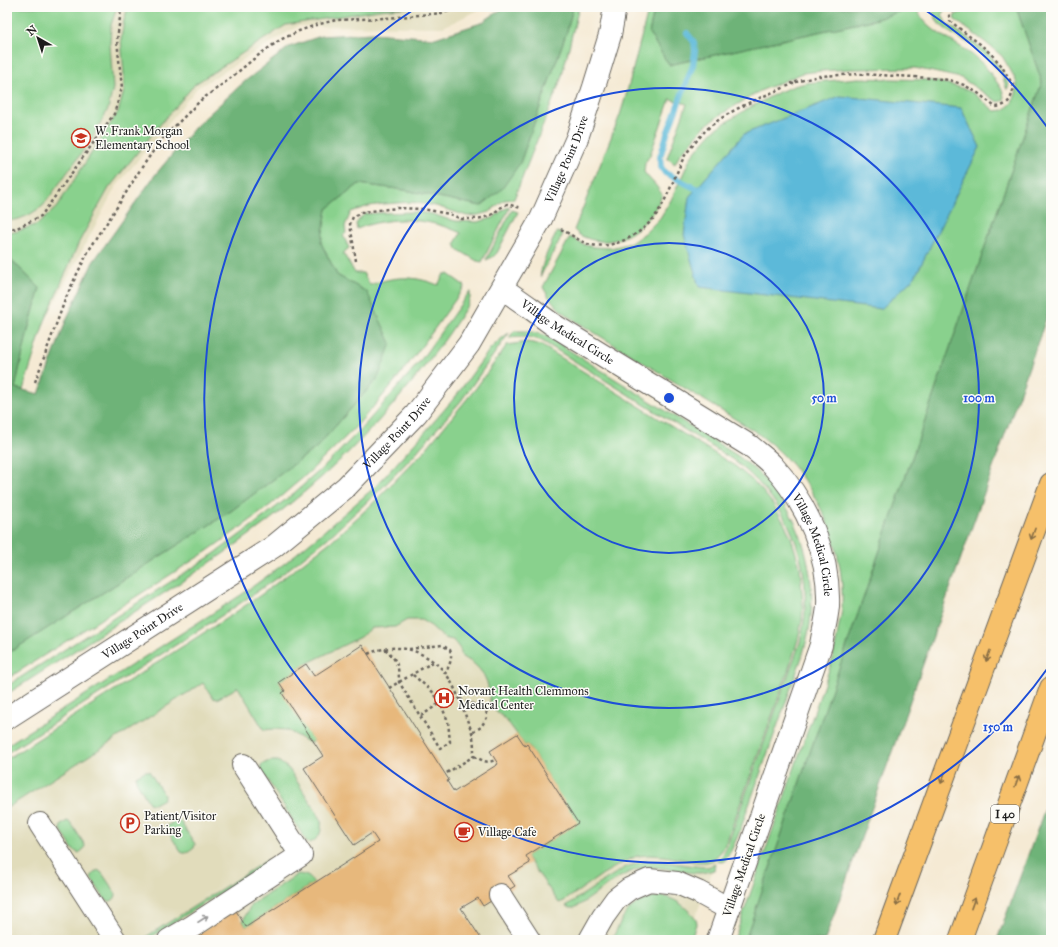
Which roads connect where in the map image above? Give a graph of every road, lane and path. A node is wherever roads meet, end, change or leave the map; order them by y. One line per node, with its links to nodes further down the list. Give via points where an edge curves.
1 (122, 7): 6 (path, via 117,40 122,88 114,114 41,216 15,229)
2 (461, 7): 10 (path, via 443,13 336,20 299,31 280,40 201,100 161,140 89,250 65,300)
3 (615, 7): 9 (street, Village Point Drive, via 610,35 577,138 541,219)
4 (969, 7): 7 (path, via 953,11 949,16 950,21 992,55 1008,76 1014,87 1011,98 1002,106 995,107 978,93 950,80 861,74 819,76 792,82 793,84 736,110 706,131 685,156 657,213 634,235 620,243 587,244)
5 (521, 208): 8 (path, via 507,204 484,218 473,219 462,219 423,209 397,208 362,212 353,217 350,224)
6 (7, 225)
7 (561, 229)
8 (356, 261)
9 (502, 288): 24 (street, Village Point Drive, via 469,344 416,414 346,487 273,547); 32 (street, Village Medical Circle, via 552,324 750,446 772,465 791,488 815,533 824,560 827,583 828,606 821,645)
10 (35, 382)
11 (1051, 484): 38 (highway, one-way to 38)
12 (384, 648): 13 (path); 14 (path); 18 (path, via 397,663)
13 (408, 649): 15 (path); 16 (path, via 442,645 450,650 452,656)
14 (368, 654)
15 (433, 662): 16 (path); 17 (path)
16 (445, 674): 21 (path)
17 (413, 675): 18 (path); 22 (path, via 434,693)
18 (399, 682): 19 (path); 23 (path)
19 (389, 688)
20 (1051, 688): 39 (highway, I 40, one-way to 20)
21 (459, 699): 25 (path); 25 (path, via 484,708 488,716 481,727)
22 (440, 703): 23 (path); 23 (path, via 448,721 450,742 440,748)
23 (421, 716)
24 (7, 718)
25 (472, 733): 26 (path)
26 (474, 756): 27 (path, via 485,762); 29 (path)
27 (495, 760)
28 (243, 765): 34 (street, one-way to 28, via 301,855)
29 (444, 774)
30 (40, 824): 33 (street)
31 (500, 895): 35 (street)
32 (729, 909): 36 (street, via 677,883 649,880 629,889 616,899 602,917); 37 (street, Village Medical Circle)
33 (115, 940)
34 (170, 940)
35 (529, 940)
36 (590, 940)
37 (718, 940)
38 (884, 940)
39 (960, 940)

